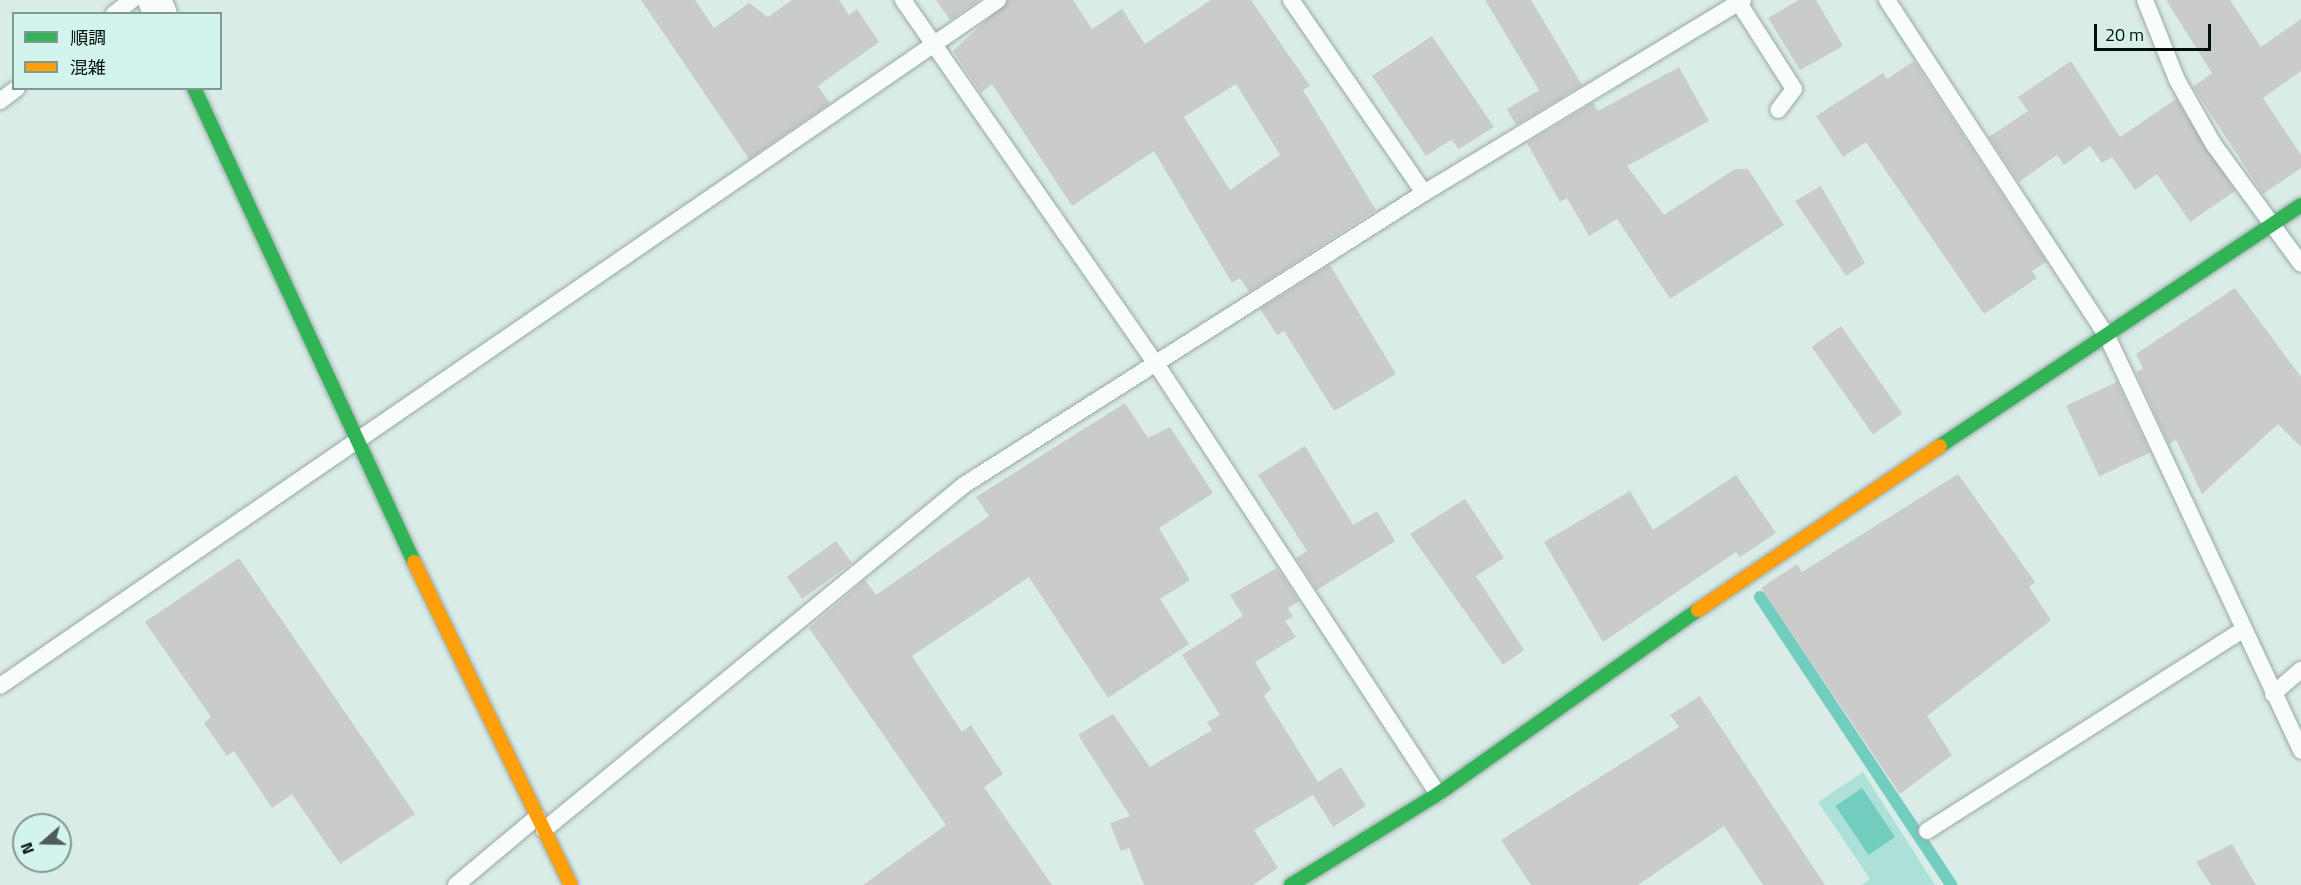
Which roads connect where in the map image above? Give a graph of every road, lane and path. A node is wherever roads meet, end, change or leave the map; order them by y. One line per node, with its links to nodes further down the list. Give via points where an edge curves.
1 (132, 0): 8 (lane)
2 (903, 0): 9 (lane)
3 (998, 0): 9 (lane)
4 (1291, 0): 14 (lane)
5 (1887, 0): 18 (lane)
6 (2145, 0): 16 (lane, via 2177,80)
7 (1741, 1): 13 (lane, via 1794,89); 14 (lane)
8 (117, 12)
9 (933, 45): 19 (lane); 20 (lane)
10 (14, 90): 12 (lane)
11 (195, 90): 20 (street)
12 (0, 101)
13 (1778, 110)
14 (1424, 193): 19 (lane)
15 (2301, 205): 16 (street)
16 (2270, 226): 17 (lane); 18 (street)
17 (2301, 264)
18 (2107, 336): 21 (lane); 26 (street, via 1747,575)
19 (1155, 362): 26 (lane); 27 (lane, via 964,485)
20 (356, 441): 23 (lane); 27 (street)
21 (2242, 630): 24 (lane); 28 (lane)
22 (2301, 670): 24 (lane)
23 (0, 686)
24 (2273, 694): 25 (lane)
25 (2301, 752)
26 (1438, 794): 29 (street)
27 (540, 823): 30 (lane); 31 (street)
28 (1927, 831)
29 (1293, 884)
30 (456, 885)
31 (571, 885)

